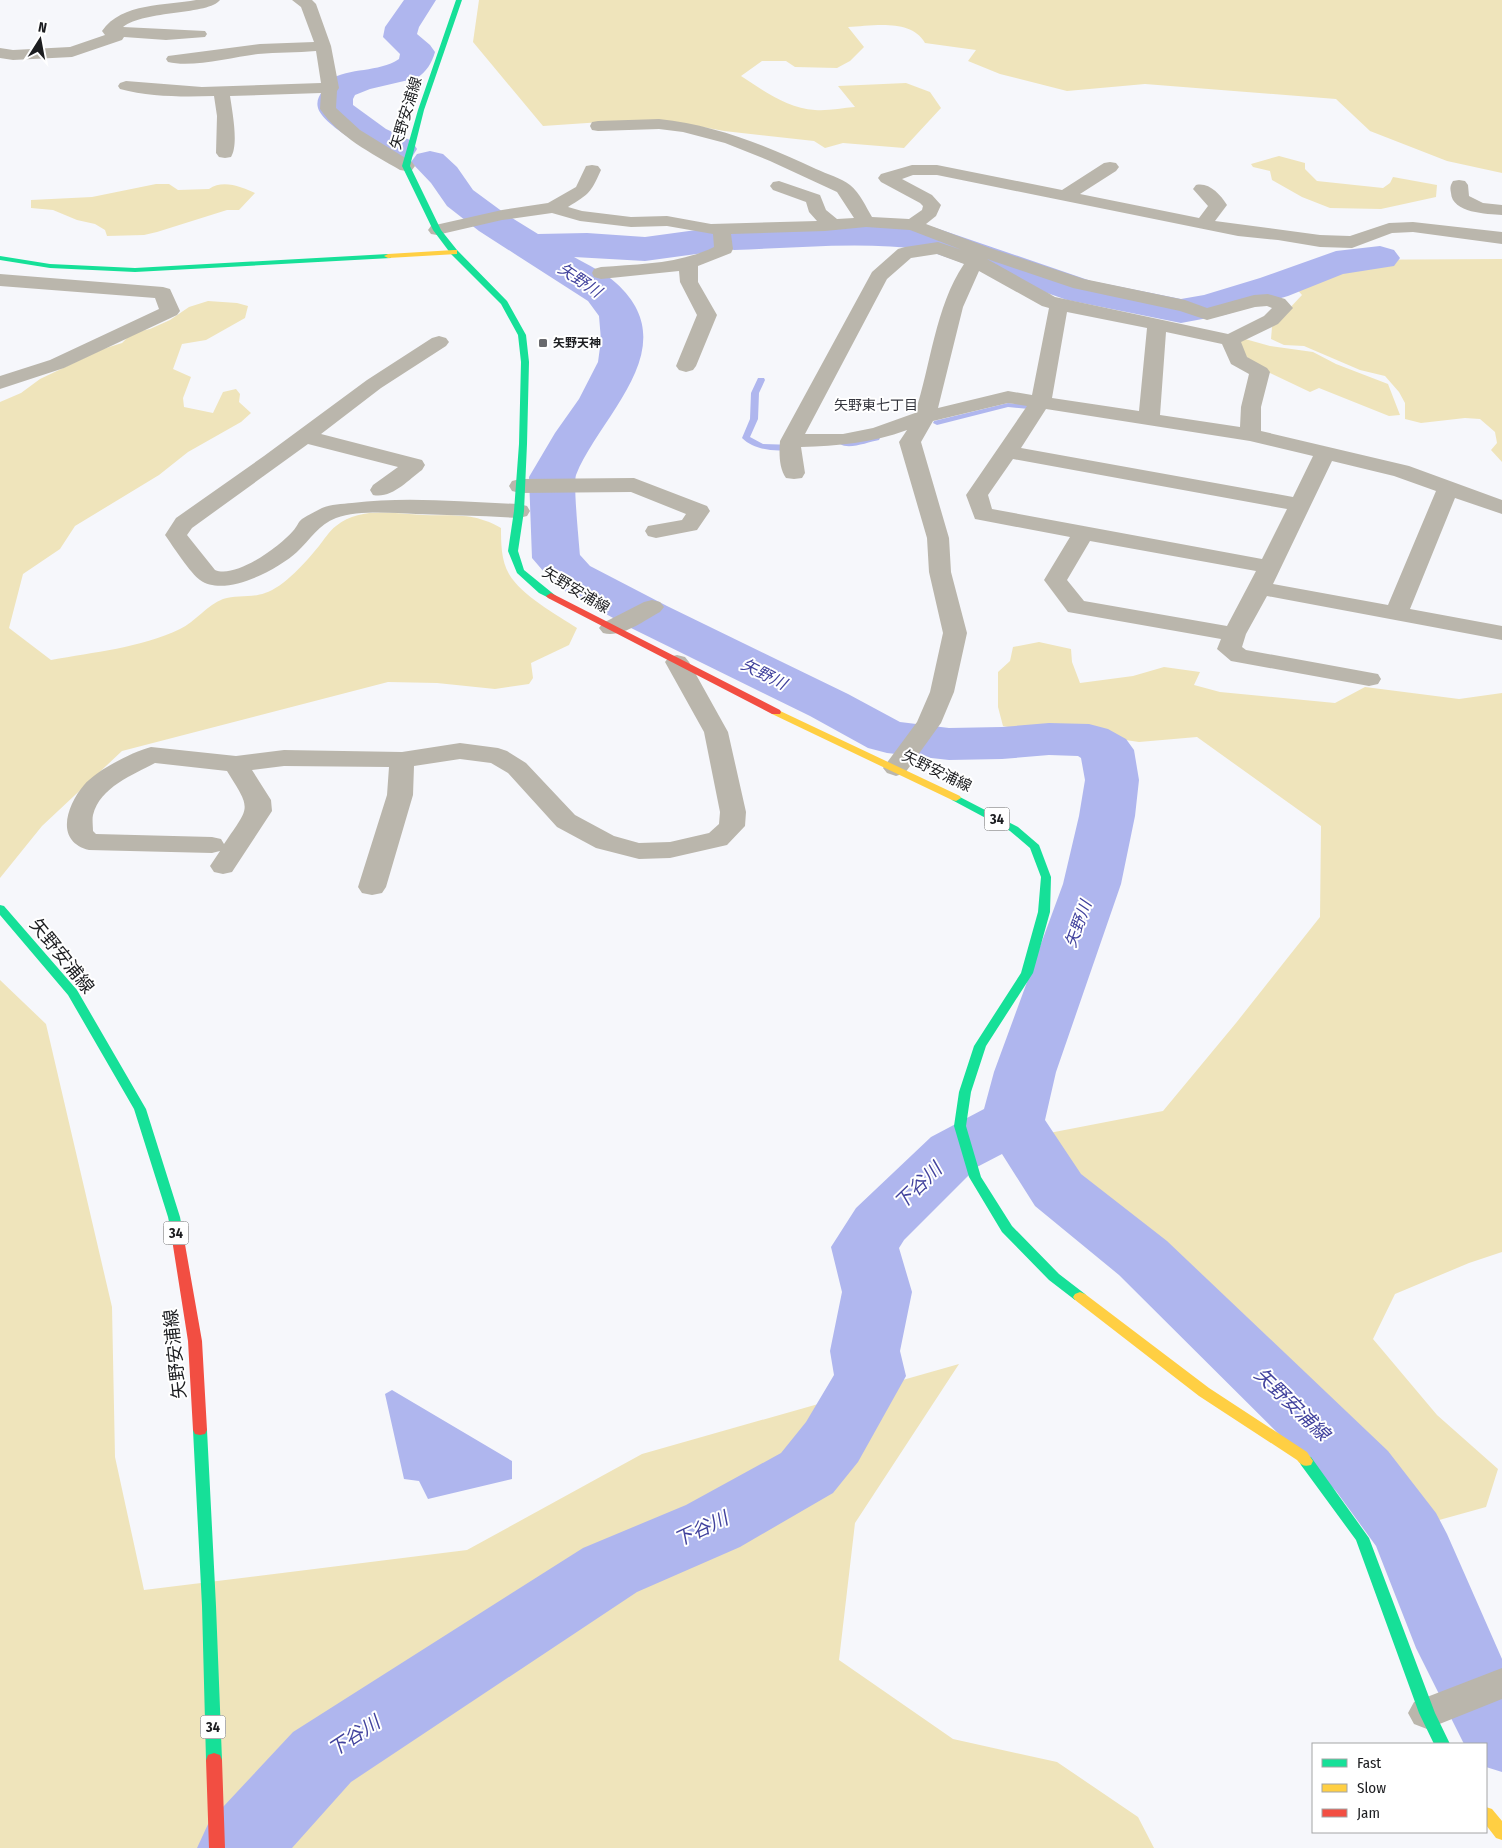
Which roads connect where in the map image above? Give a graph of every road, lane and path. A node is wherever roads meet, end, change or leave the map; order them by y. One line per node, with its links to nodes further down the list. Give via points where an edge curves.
1 (212, 0): 4 (street, via 143,12 116,24)
2 (300, 0): 6 (street, via 308,4)
3 (459, 0): 14 (main road, 矢野安浦線, via 421,110)
4 (110, 31): 5 (street); 7 (street, via 116,37 72,52)
5 (199, 34)
6 (323, 46): 8 (street); 10 (street)
7 (0, 53)
8 (174, 58)
9 (126, 86): 11 (street, via 153,91)
10 (331, 88): 11 (street); 14 (street, via 328,109 338,121 356,137)
11 (221, 91): 13 (street, via 225,116)
12 (598, 126): 23 (street, via 659,124 724,136 750,145 843,188)
13 (224, 153)
14 (406, 166): 28 (main road, 矢野安浦線 / 34)
15 (1110, 167): 20 (street)
16 (592, 170): 21 (street, via 583,190)
17 (1460, 185): 22 (street, via 1460,198 1469,204)
18 (780, 186): 25 (street, via 814,199 818,212)
19 (1202, 189): 24 (street, via 1218,205)
20 (1063, 197): 24 (street); 26 (street, via 958,173 912,170 887,178 932,205 930,212)
21 (553, 208): 27 (street, via 580,216 622,221 667,221); 28 (street, via 502,215)
22 (1502, 210)
23 (866, 222): 25 (street); 26 (street)
24 (1204, 224): 29 (street, via 1338,242 1352,242 1389,228 1413,227)
25 (833, 225): 27 (street)
26 (913, 225): 31 (street)
27 (721, 229): 33 (street, via 724,249 709,258)
28 (437, 230): 30 (main road, 矢野安浦線 / 34)
29 (1502, 238)
30 (454, 252): 32 (main road, via 134,270 29,265); 49 (main road, 矢野安浦線 / 34, via 504,303 522,335 526,362)
31 (979, 257): 36 (street, via 1015,285); 38 (street, via 1207,314 1254,301 1268,300 1283,308 1271,320); 43 (street, via 961,284); 43 (street, via 938,248 906,253 879,276 792,456 843,440 877,434)
32 (0, 258)
33 (688, 264): 34 (street); 40 (street, via 689,282 707,315)
34 (601, 273)
35 (0, 280): 41 (street, via 164,293 170,311 57,364)
36 (1059, 304): 37 (street); 42 (street)
37 (1157, 325): 38 (street); 44 (street)
38 (1230, 340): 45 (street, via 1238,360 1260,372 1251,407)
39 (439, 342): 46 (street, via 374,384)
40 (686, 366)
41 (0, 383)
42 (1040, 401): 43 (street, via 1008,397); 44 (street); 47 (street)
43 (925, 417): 67 (street, via 910,442 938,538 940,572 955,633 942,692 929,723)
44 (1149, 418): 45 (street)
45 (1250, 435): 48 (street)
46 (304, 436): 51 (street, via 414,465); 54 (street, via 179,528 176,535 207,575 216,579 226,578 258,569 287,549 309,524 331,512 377,506)
47 (1008, 452): 52 (street); 56 (street, via 977,495 983,514)
48 (1326, 452): 50 (street); 52 (street)
49 (520, 486): 54 (main road, 矢野安浦線 / 34); 55 (street, via 634,485 699,511 689,525)
50 (1449, 487): 53 (street); 59 (street)
51 (381, 490)
52 (1299, 505): 57 (street)
53 (1502, 507)
54 (519, 511): 60 (main road, 矢野安浦線 / 34, via 513,551 520,571 542,591)
55 (656, 531)
56 (1084, 532): 57 (street); 62 (street, via 1055,580 1076,607)
57 (1264, 578): 59 (street); 62 (street)
58 (652, 607): 60 (street)
59 (1396, 614): 61 (street)
60 (611, 628): 63 (main road, 矢野安浦線 / 34)
61 (1502, 633)
62 (1234, 634): 64 (street, via 1229,649 1238,656)
63 (677, 662): 65 (street, via 716,732 733,812 732,826 718,839 670,850 639,851 605,842 566,821 517,768 498,756 460,752); 67 (main road, 矢野安浦線 / 34)
64 (1369, 679)
65 (402, 760): 66 (street, via 284,758); 68 (street, via 400,795)
66 (236, 764): 66 (street, via 258,800 259,811 218,855 89,842 80,832 80,815 94,790 112,776 151,755)
67 (896, 768): 71 (main road, 矢野安浦線 / 34, via 1014,829 1035,847 1046,877 1044,912 1027,973 980,1046 966,1092 960,1126 976,1177 1007,1229 1054,1277 1204,1392 1302,1456 1362,1538)
68 (372, 887)
69 (0, 908): 74 (main road, 矢野安浦線 / 34, via 73,993 140,1110 174,1217 195,1341)
70 (1502, 1683): 71 (street)
71 (1435, 1729)
72 (1487, 1815): 73 (main road)
73 (1502, 1833)
74 (217, 1848)

